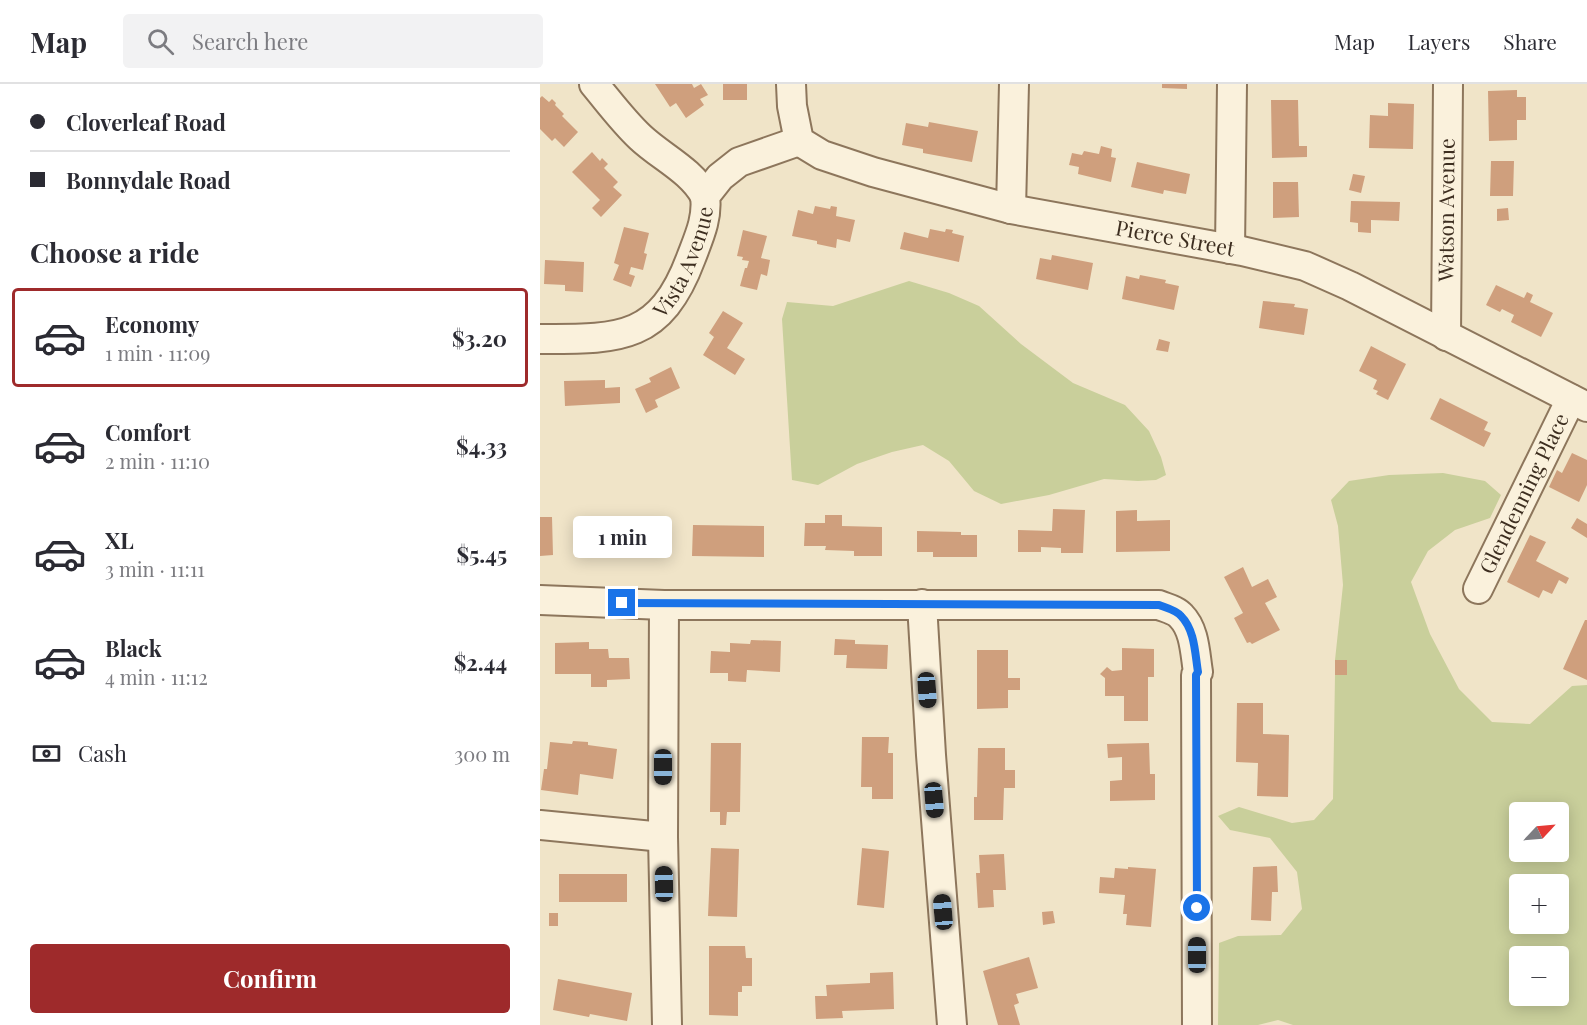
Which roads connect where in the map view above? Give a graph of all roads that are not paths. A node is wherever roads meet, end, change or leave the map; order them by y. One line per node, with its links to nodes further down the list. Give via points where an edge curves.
1 (594, 84): 7 (street, via 638,135 699,184)
2 (791, 84): 6 (street)
3 (1014, 84): 8 (street)
4 (1232, 84): 9 (street)
5 (1448, 84): 10 (street, Watson Avenue)
6 (799, 141): 7 (street, Vista Avenue, via 739,162); 8 (street, Pierce Street, via 822,154 873,172)
7 (705, 196): 11 (street, Vista Avenue, via 704,225 686,272 656,318 627,333 596,339)
8 (1011, 209): 9 (street, Pierce Street)
9 (1230, 249): 10 (street, Pierce Street, via 1305,266)
10 (1446, 336): 12 (street, Pierce Street)
11 (540, 339)
12 (1579, 403): 13 (street, Glendenning Place)
13 (1478, 589)
14 (540, 600): 16 (street)
15 (922, 604): 16 (street); 20 (street); 21 (street, via 1159,605 1182,616 1191,632 1198,672)
16 (664, 605): 18 (street)
17 (540, 825): 18 (street)
18 (663, 837): 19 (street)
19 (667, 1025)
20 (952, 1025)
21 (1197, 1025)

